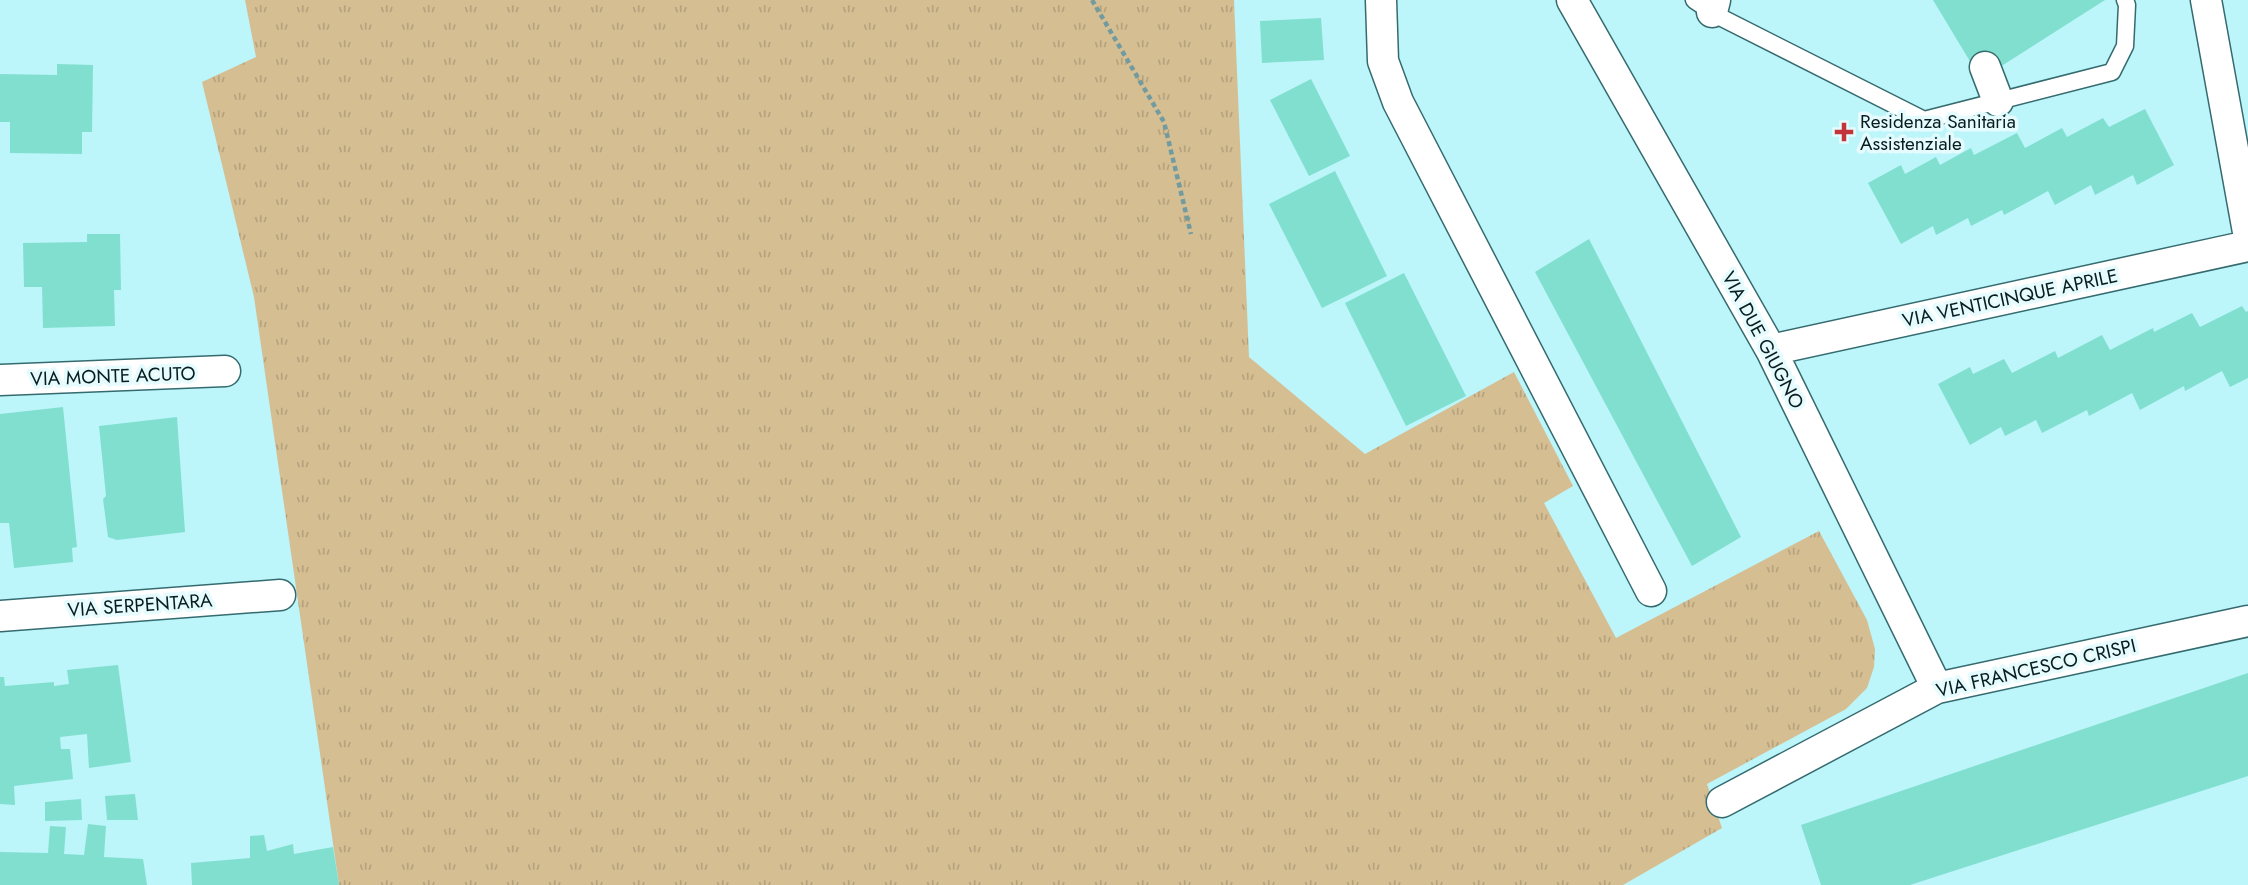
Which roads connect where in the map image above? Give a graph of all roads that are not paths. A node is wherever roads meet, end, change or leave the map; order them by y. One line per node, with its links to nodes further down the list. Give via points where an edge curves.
1 (1381, 0): 13 (street, via 1382,61 1398,102)
2 (1572, 0): 10 (street, VIA DUE GIUGNO)
3 (2124, 0): 7 (lane, via 2125,46 2112,72)
4 (2206, 0): 8 (street)
5 (1707, 4): 7 (lane, via 1924,120)
6 (1985, 68): 7 (street)
7 (1998, 101)
8 (2248, 232)
9 (2248, 246): 10 (street, VIA VENTICINQUE APRILE)
10 (1772, 350): 17 (street, VIA DUE GIUGNO)
11 (225, 371): 12 (street, VIA MONTE ACUTO)
12 (0, 380)
13 (1651, 591)
14 (281, 595): 15 (street, VIA SERPENTARA)
15 (0, 616)
16 (2248, 621): 17 (street, VIA FRANCESCO CRISPI)
17 (1937, 688): 18 (street, VIA FRANCESCO CRISPI)
18 (1722, 802)

